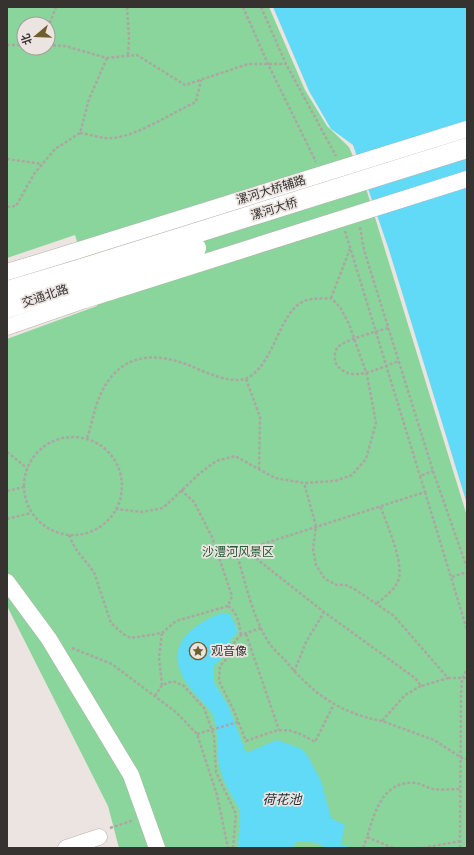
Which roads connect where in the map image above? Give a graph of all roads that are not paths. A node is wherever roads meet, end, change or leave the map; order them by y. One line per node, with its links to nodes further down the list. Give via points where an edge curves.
1 (467, 130): 6 (street, 漯河大桥辅路, bridge)
2 (467, 148): 6 (main road, 漯河大桥, bridge)
3 (467, 162): 6 (main road, 漯河大桥, bridge)
4 (467, 179): 6 (street, bridge)
5 (7, 272): 6 (street)
6 (82, 276): 7 (main road, 交通北路); 8 (main road, 交通北路); 9 (street)
7 (7, 291)
8 (7, 308)
9 (7, 327)
10 (7, 582): 13 (street, via 49,639 131,775)
11 (99, 837): 12 (street)
12 (66, 848)
13 (157, 848)

